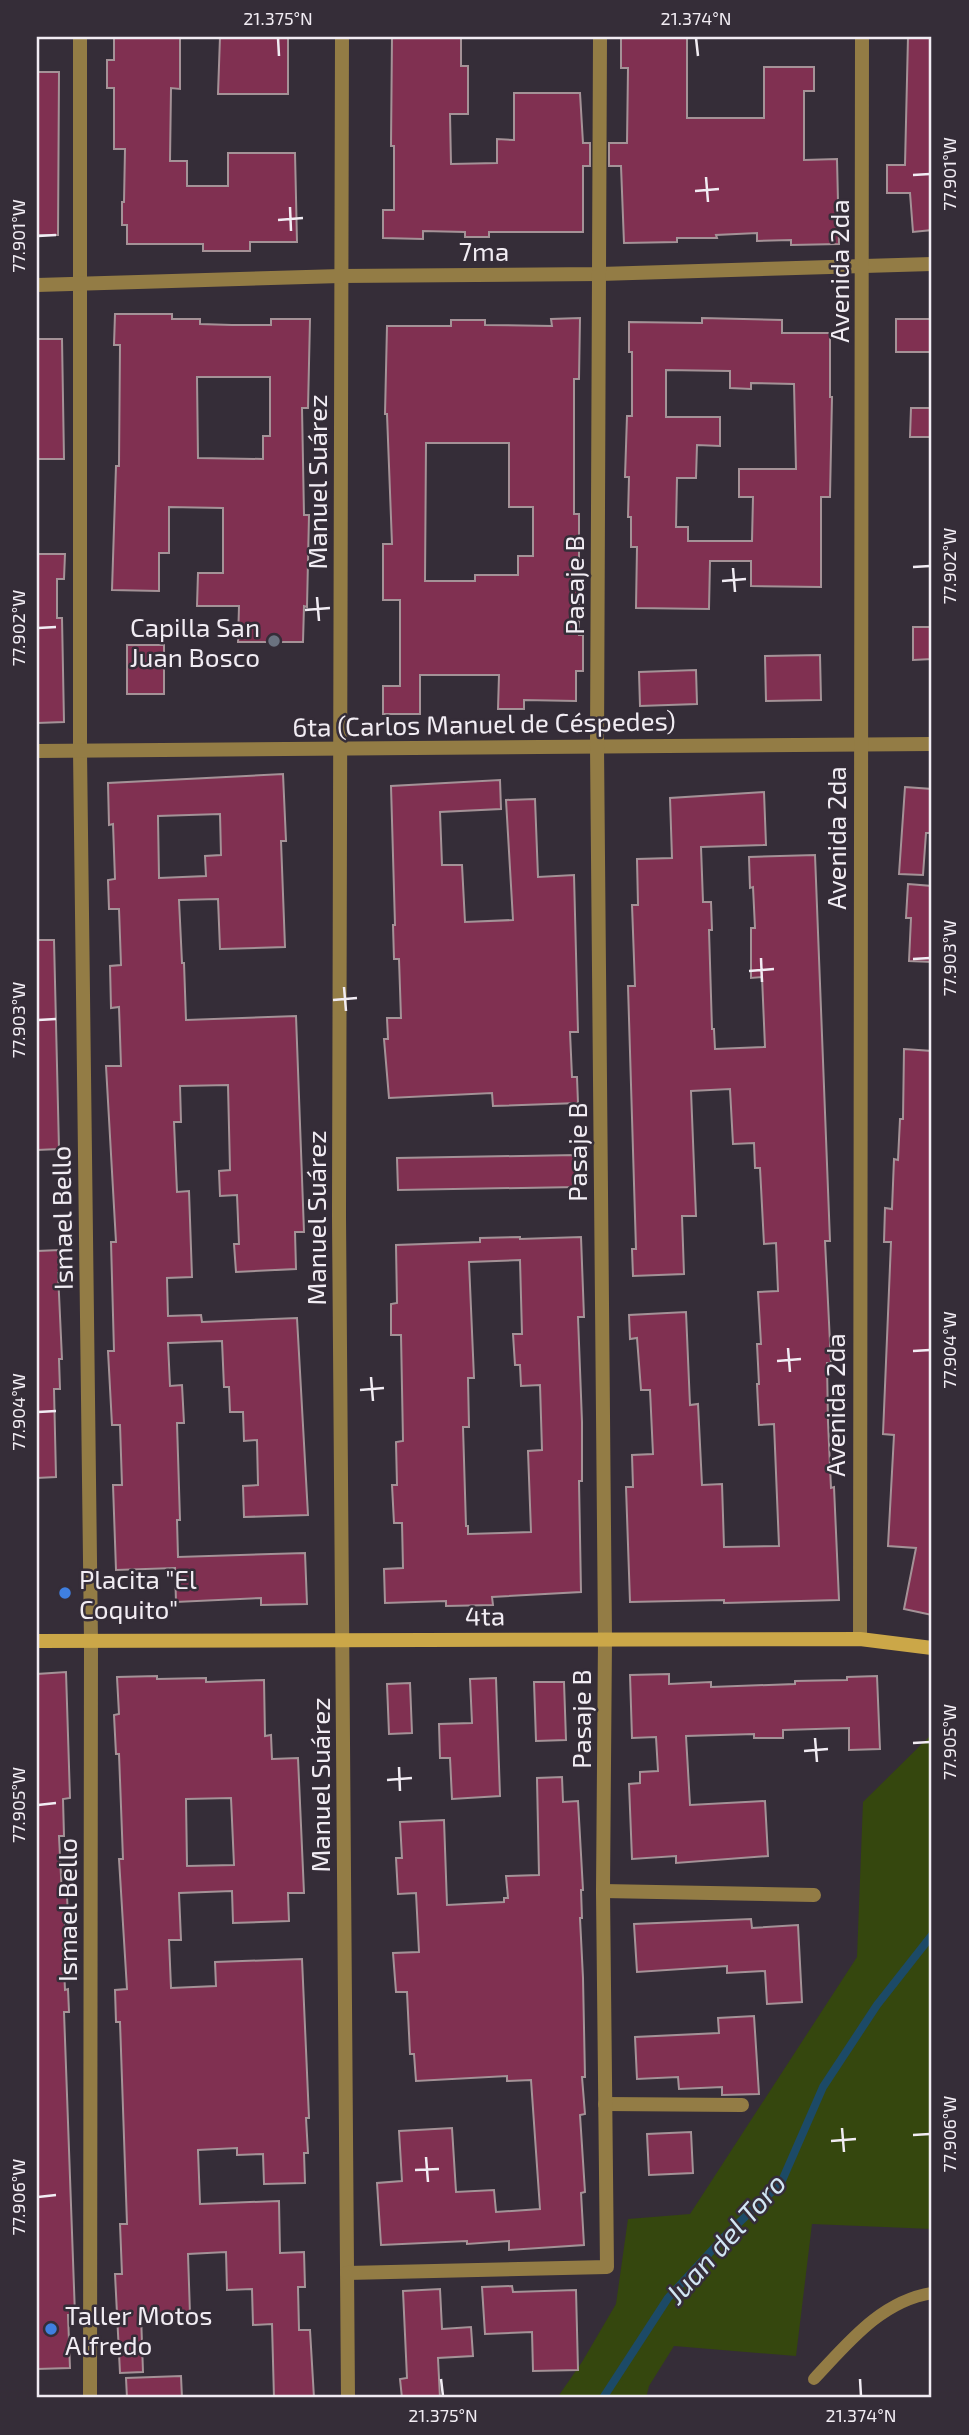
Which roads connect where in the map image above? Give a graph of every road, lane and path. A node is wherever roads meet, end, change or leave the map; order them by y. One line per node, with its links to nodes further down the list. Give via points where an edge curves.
1 (80, 37): 9 (street, Ismael Bello)
2 (342, 37): 8 (street, Manuel Suárez)
3 (600, 37): 7 (street, Pasaje B)
4 (862, 37): 6 (street, Avenida 2da)
5 (932, 264): 6 (street, 7ma)
6 (863, 267): 7 (street, 7ma); 12 (street, Avenida 2da)
7 (600, 274): 8 (street, 7ma); 13 (street, Pasaje B)
8 (341, 276): 9 (street, 7ma); 14 (street, Manuel Suárez)
9 (80, 284): 10 (street, 7ma); 16 (street, Ismael Bello)
10 (37, 285)
11 (932, 744): 12 (street, 6ta (Carlos Manuel de Céspedes))
12 (860, 745): 13 (street, 6ta (Carlos Manuel de Céspedes)); 18 (street, Avenida 2da)
13 (597, 746): 14 (street, 6ta (Carlos Manuel de Céspedes)); 17 (street, Pasaje B)
14 (338, 750): 16 (street, 6ta (Carlos Manuel de Céspedes)); 21 (street, Manuel Suárez)
15 (37, 751): 16 (street, 6ta (Carlos Manuel de Céspedes))
16 (80, 751): 20 (street, Ismael Bello)
17 (605, 1638): 18 (main road, 4ta); 21 (main road, 4ta); 23 (street, Pasaje B)
18 (860, 1639): 22 (main road, 4ta)
19 (37, 1641): 20 (main road, 4ta)
20 (91, 1641): 21 (main road, 4ta); 30 (street, Ismael Bello)
21 (342, 1641): 27 (street, Manuel Suárez)
22 (932, 1648)
23 (603, 1891): 24 (street); 25 (street, Pasaje B)
24 (814, 1895)
25 (605, 2104): 26 (street); 27 (street, Pasaje B, via 607,2267)
26 (743, 2105)
27 (346, 2273): 31 (street, Manuel Suárez)
28 (932, 2293): 29 (lane, via 905,2300 866,2324)
29 (814, 2379)
30 (90, 2398)
31 (348, 2398)

